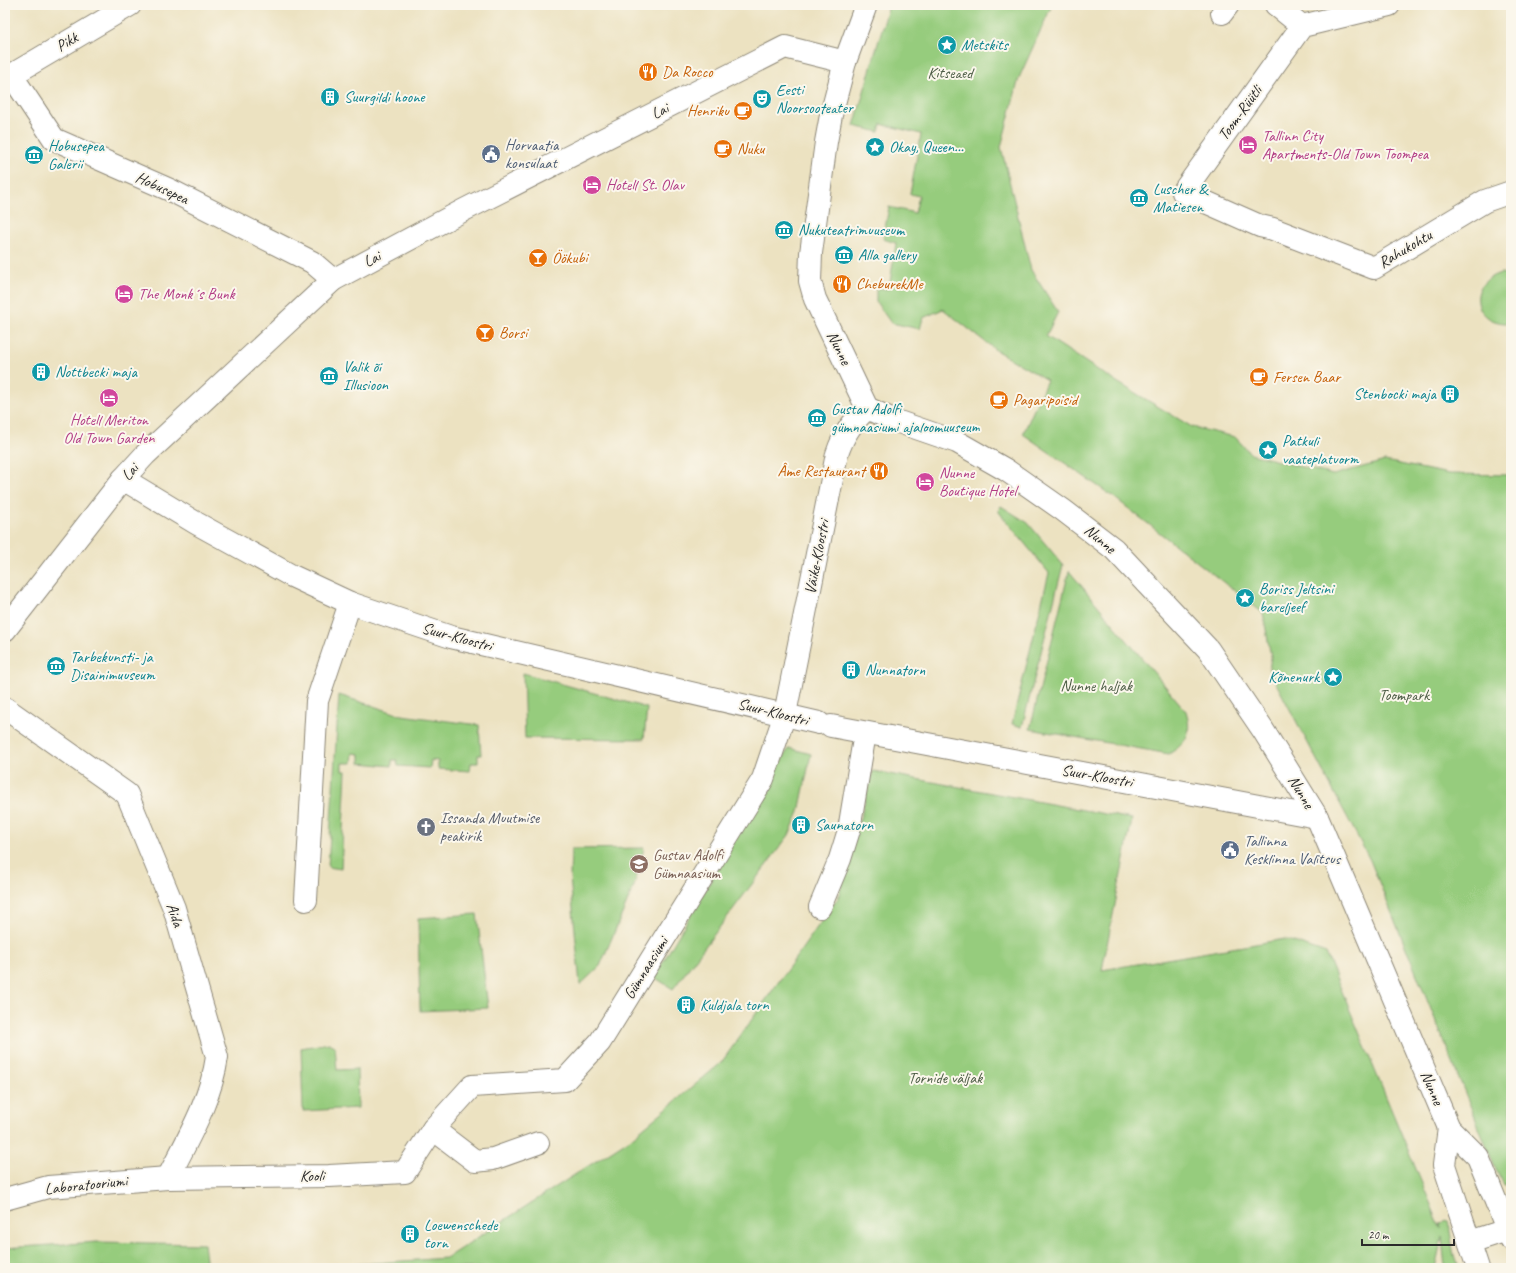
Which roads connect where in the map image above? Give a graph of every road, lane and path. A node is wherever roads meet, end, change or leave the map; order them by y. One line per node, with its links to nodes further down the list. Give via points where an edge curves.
1 (130, 5): 7 (street, Pikk)
2 (866, 5): 6 (street, Nunne)
3 (1276, 5): 5 (street)
4 (1389, 5): 5 (street)
5 (1302, 26): 9 (street, Toom-Rüütli, via 1183,192 1260,226)
6 (845, 62): 10 (street, Lai, via 785,47 459,212); 11 (street, Nunne, via 826,142 811,252 810,281 815,299)
7 (8, 77): 10 (street, Hobusepea, via 54,140 170,190 312,262)
8 (1511, 192): 9 (street, Rahukohtu, via 1485,201 1374,268)
9 (1273, 229)
10 (333, 280): 12 (street, Lai, via 145,455)
11 (868, 408): 16 (street, Väike-Kloostri, via 850,426 837,454); 18 (street, Nunne, via 893,420 958,442 1012,475 1114,549 1208,650 1263,730)
12 (123, 479): 13 (street, Suur-Kloostri, via 292,576); 14 (street, Lai)
13 (350, 603): 16 (street, Suur-Kloostri, via 451,637); 19 (street, via 317,701)
14 (5, 630)
15 (5, 708): 24 (street, Aida, via 127,794 174,908 216,1057 209,1093)
16 (785, 714): 17 (street, Suur-Kloostri); 22 (street, Gümnaasiumi, via 763,779 600,1042 564,1080 472,1086)
17 (865, 733): 18 (street, Suur-Kloostri); 20 (street, via 849,830)
18 (1317, 817): 21 (street, Nunne)
19 (306, 900)
20 (820, 907)
21 (1449, 1128): 26 (street, Nunne, via 1478,1157); 27 (street, via 1444,1165)
22 (433, 1129): 23 (street, via 475,1161 493,1159); 24 (street, Kooli, via 405,1172 329,1176)
23 (538, 1144)
24 (168, 1178): 25 (street, Laboratooriumi, via 48,1187)
25 (5, 1199)
26 (1509, 1234): 27 (street)
27 (1470, 1242): 28 (street)
28 (1478, 1268)

